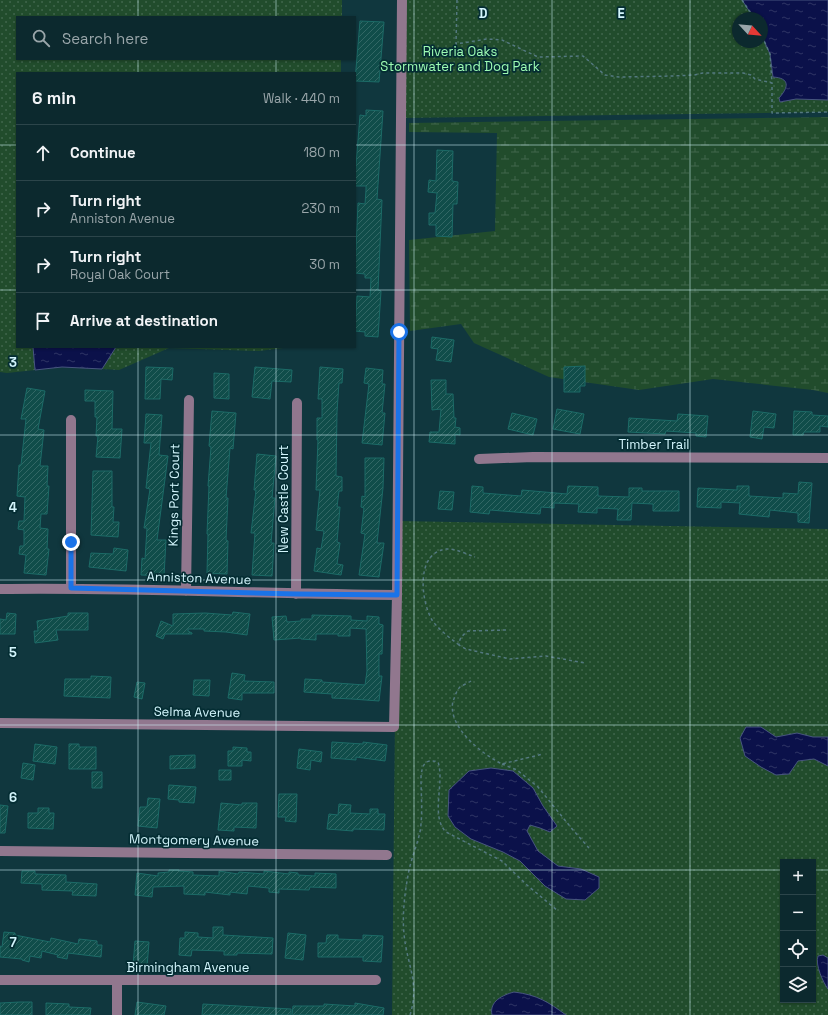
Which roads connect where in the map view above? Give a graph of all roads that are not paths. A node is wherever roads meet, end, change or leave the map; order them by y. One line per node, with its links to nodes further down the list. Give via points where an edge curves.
1 (402, 0): 11 (street)
2 (189, 400): 9 (street, Kings Port Court)
3 (297, 403): 10 (street, New Castle Court)
4 (72, 420): 7 (street)
5 (828, 458): 6 (street, Timber Trail)
6 (479, 459)
7 (71, 588): 8 (street, Anniston Avenue); 9 (street, Anniston Avenue)
8 (0, 589)
9 (186, 591): 10 (street, Anniston Avenue)
10 (296, 594): 11 (street, Anniston Avenue)
11 (397, 595): 12 (street, Selma Avenue, via 394,727)
12 (0, 723)
13 (0, 851): 14 (street, Montgomery Avenue)
14 (387, 855)
15 (0, 980): 16 (street, Birmingham Avenue)
16 (117, 980): 17 (street, Birmingham Avenue); 18 (street)
17 (376, 980)
18 (117, 1015)

